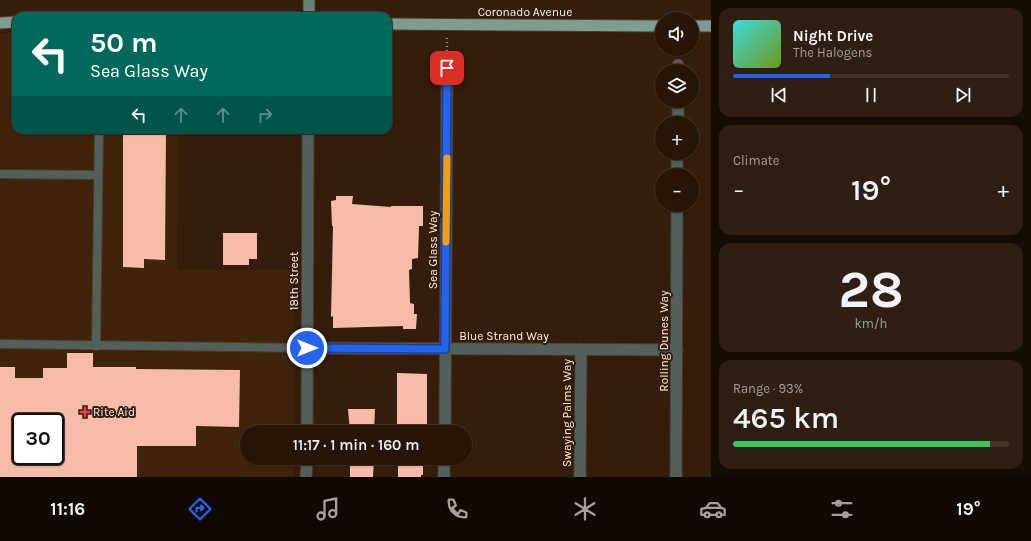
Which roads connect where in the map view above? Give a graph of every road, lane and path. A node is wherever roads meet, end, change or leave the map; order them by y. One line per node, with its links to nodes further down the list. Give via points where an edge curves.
1 (309, 0): 2 (main road)
2 (309, 12)
3 (0, 22): 4 (main road)
4 (12, 22)
5 (392, 24): 6 (main road, Coronado Avenue)
6 (655, 26)
7 (699, 26): 8 (main road)
8 (711, 26)
9 (447, 68): 18 (street, Sea Glass Way)
10 (98, 134): 13 (lane)
11 (308, 134): 17 (street, 18th Street)
12 (0, 174): 13 (lane)
13 (98, 175): 16 (lane)
14 (677, 212): 20 (street, Rolling Dunes Way)
15 (0, 344): 16 (lane)
16 (96, 346): 17 (lane)
17 (307, 348): 18 (street, Blue Strand Way); 21 (street, 18th Street)
18 (445, 349): 19 (street, Blue Strand Way); 22 (street, Sea Glass Way)
19 (581, 349): 20 (street, Blue Strand Way); 27 (street, Swaying Palms Way)
20 (677, 350): 28 (street, Rolling Dunes Way)
21 (307, 425)
22 (445, 425)
23 (306, 465): 25 (street)
24 (444, 465): 26 (street)
25 (306, 477)
26 (444, 477)
27 (580, 477)
28 (676, 477)

